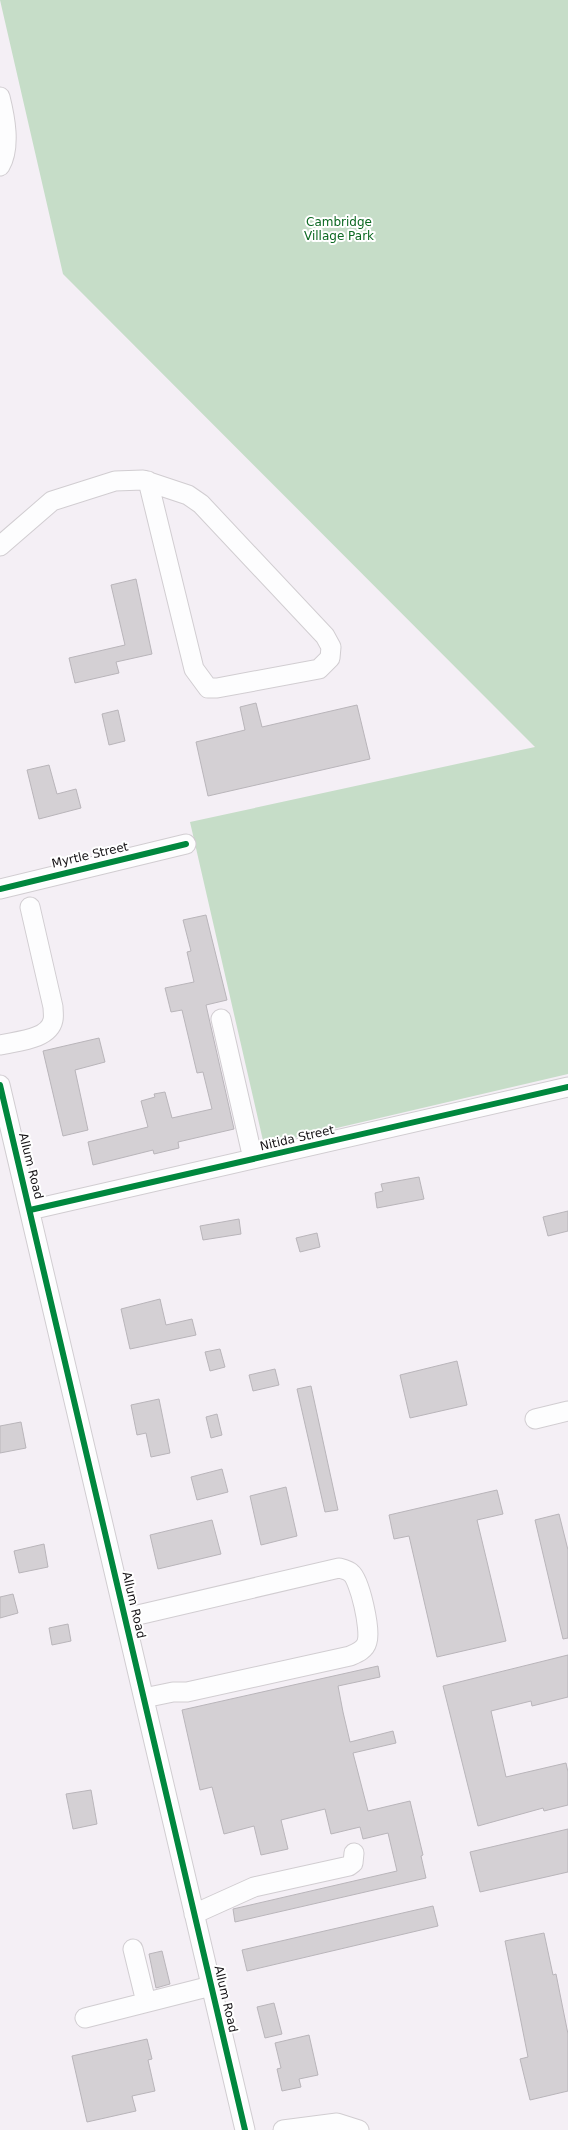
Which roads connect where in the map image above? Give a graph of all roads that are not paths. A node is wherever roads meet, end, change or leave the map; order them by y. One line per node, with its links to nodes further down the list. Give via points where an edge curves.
1 (0, 97): 2 (street, via 6,139)
2 (0, 166)
3 (148, 481): 3 (street, via 188,495 201,504 325,636 331,647 330,658 319,669 208,688 194,669); 4 (street, via 115,481 52,501)
4 (0, 546)
5 (186, 844): 6 (street, Myrtle Street)
6 (0, 889)
7 (30, 907): 9 (street, via 54,1020 42,1034)
8 (221, 1019): 12 (street)
9 (0, 1045)
10 (0, 1085): 13 (street, Allum Road)
11 (568, 1086): 12 (street, Nitida Street)
12 (253, 1159): 13 (street, Nitida Street)
13 (30, 1210): 16 (street, Allum Road)
14 (568, 1411): 15 (street)
15 (535, 1419)
16 (125, 1618): 17 (street, Allum Road); 17 (street, via 340,1568 350,1572 357,1582 368,1632 362,1651 187,1692)
17 (144, 1698): 19 (street, Allum Road)
18 (354, 1853): 19 (street, via 354,1863 349,1866 254,1887)
19 (194, 1914): 21 (street, Allum Road)
20 (133, 1949): 22 (street)
21 (211, 1986): 22 (street); 24 (street, Allum Road)
22 (146, 2002): 23 (street)
23 (85, 2018)
24 (245, 2130)
25 (285, 2130): 26 (street, via 337,2123)
26 (359, 2130)

